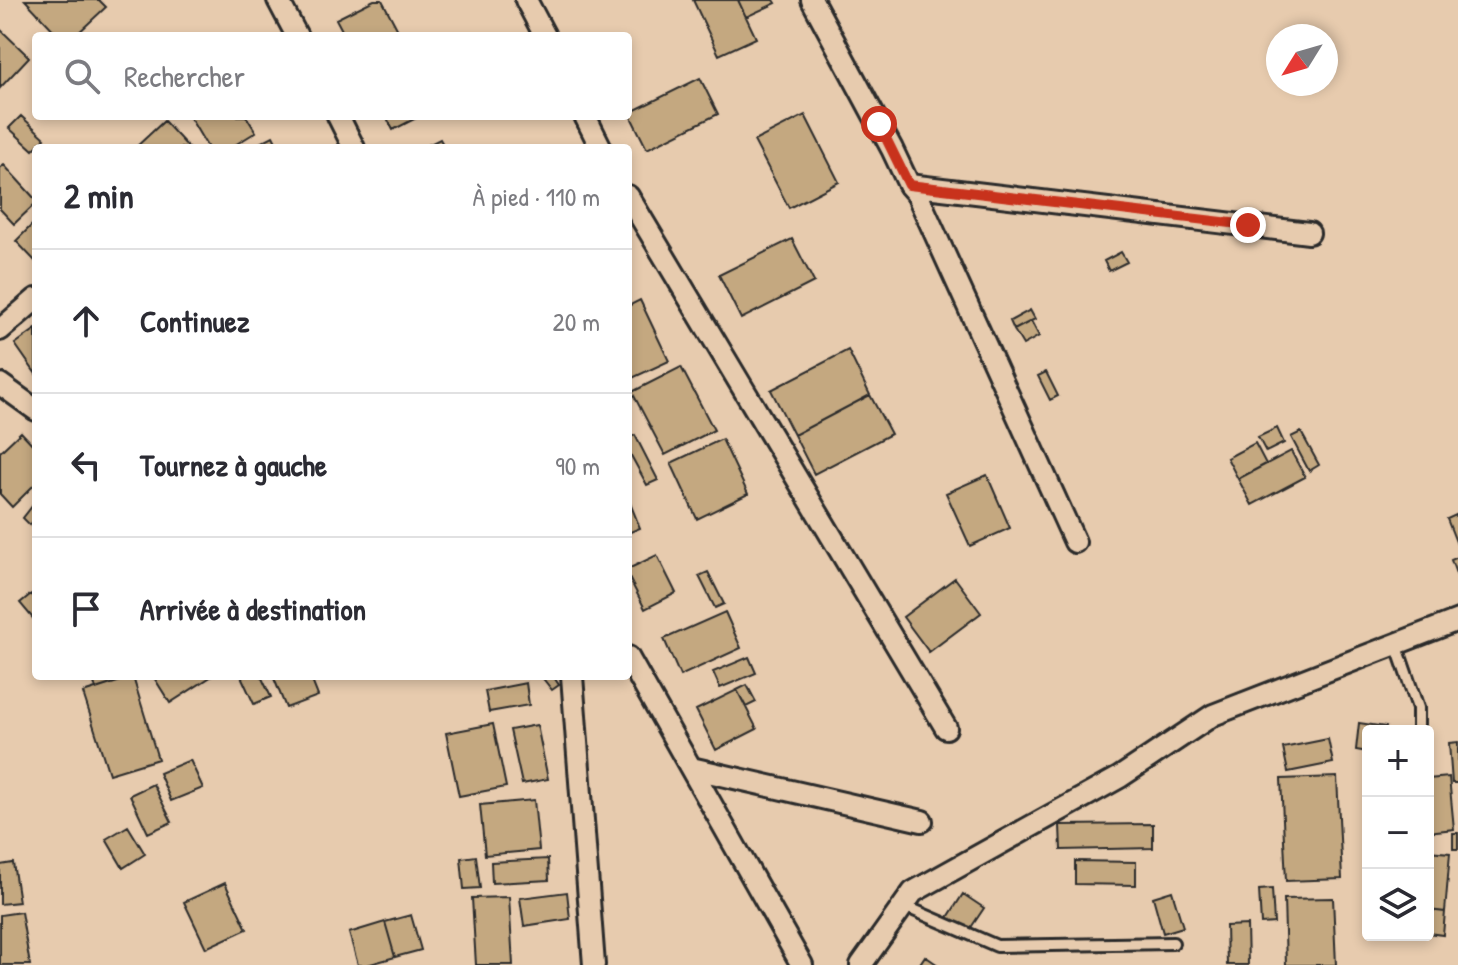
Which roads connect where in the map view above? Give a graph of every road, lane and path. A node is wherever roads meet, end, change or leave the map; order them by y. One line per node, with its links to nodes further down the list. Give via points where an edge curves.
1 (278, 0): 4 (street)
2 (526, 0): 5 (street)
3 (812, 0): 10 (street)
4 (295, 32)
5 (543, 32)
6 (340, 120): 8 (street)
7 (587, 120): 9 (street)
8 (352, 144)
9 (599, 144)
10 (909, 185): 12 (street); 17 (street)
11 (632, 203): 23 (street)
12 (1309, 233)
13 (32, 302): 14 (street)
14 (0, 330)
15 (0, 384): 16 (street)
16 (32, 407)
17 (1075, 542)
18 (1458, 620): 19 (street)
19 (1396, 644): 22 (lane, via 1418,708); 26 (street, via 1213,715 1120,777 913,892)
20 (632, 664): 24 (street)
21 (572, 680): 28 (street)
22 (1418, 725)
23 (946, 728)
24 (691, 768): 25 (street); 29 (street)
25 (922, 821)
26 (902, 905): 27 (lane, via 997,946); 30 (street)
27 (1173, 943)
28 (594, 965)
29 (802, 965)
30 (861, 965)

